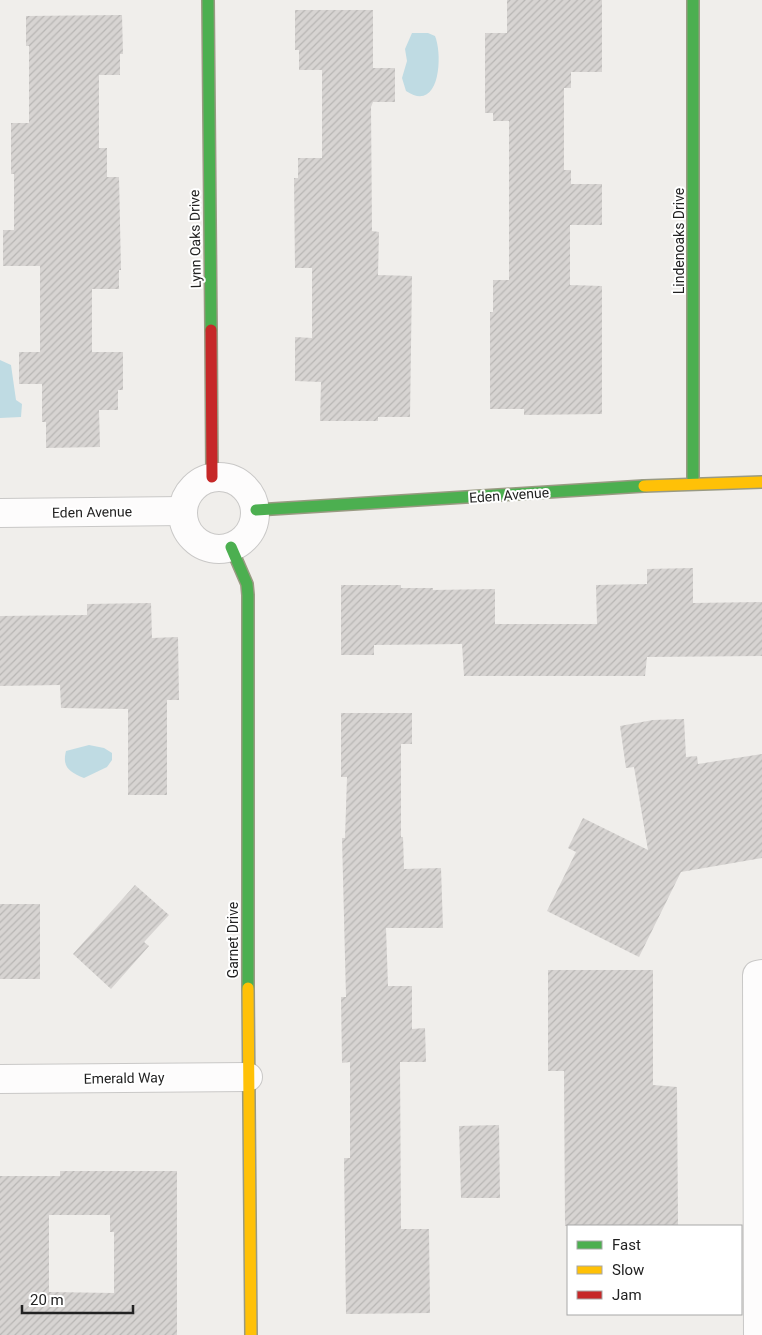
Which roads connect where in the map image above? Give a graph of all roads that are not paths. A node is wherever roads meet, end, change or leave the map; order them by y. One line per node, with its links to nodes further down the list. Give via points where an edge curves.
1 (208, 0): 3 (street, Lynn Oaks Drive)
2 (693, 0): 5 (street, Lindenoaks Drive)
3 (212, 477): 6 (street, via 225,477 241,485 253,498); 7 (street, via 192,490)
4 (762, 482): 5 (street, Eden Avenue)
5 (693, 483): 6 (street, Eden Avenue)
6 (256, 510): 9 (street, via 250,533)
7 (183, 511): 8 (street, Eden Avenue); 9 (street, via 184,523 198,542 220,549)
8 (0, 513)
9 (231, 547): 11 (street, Garnet Drive, via 247,584 248,595)
10 (760, 974): 14 (street)
11 (248, 1077): 12 (street, Emerald Way); 13 (street, Garnet Drive)
12 (0, 1079)
13 (251, 1335)
14 (758, 1335)

